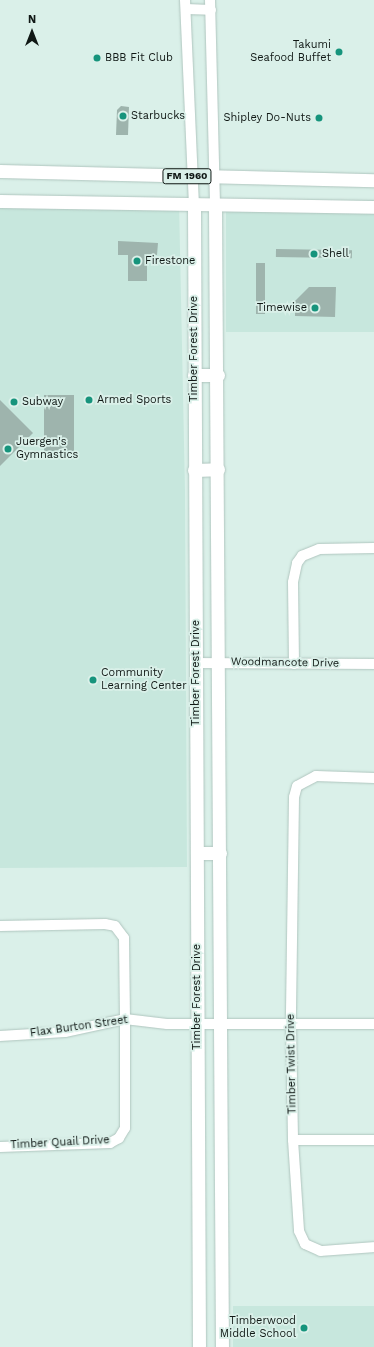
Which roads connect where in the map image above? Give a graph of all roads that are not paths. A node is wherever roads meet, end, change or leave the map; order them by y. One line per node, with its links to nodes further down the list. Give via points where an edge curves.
1 (186, 4): 2 (street); 4 (street, Timber Forest Drive)
2 (210, 5): 5 (street, Timber Forest Drive)
3 (0, 171): 4 (main road, FM 1960 / FM 1960)
4 (194, 176): 5 (main road, FM 1960 / FM 1960); 8 (street, Timber Forest Drive)
5 (215, 176): 6 (main road, FM 1960 / FM 1960); 9 (street, Timber Forest Drive)
6 (374, 180)
7 (0, 201): 8 (main road)
8 (194, 206): 9 (main road); 11 (main road, Timber Forest Drive)
9 (216, 206): 10 (main road); 12 (main road, Timber Forest Drive)
10 (374, 207)
11 (194, 375): 12 (main road); 14 (main road, Timber Forest Drive)
12 (218, 375): 13 (main road, Timber Forest Drive)
13 (218, 469): 14 (main road); 17 (main road, Timber Forest Drive)
14 (194, 470): 16 (main road, Timber Forest Drive)
15 (374, 548): 18 (street, via 318,549 306,554 297,563 293,582)
16 (196, 663): 17 (street, Woodmancote Drive); 21 (main road, Timber Forest Drive)
17 (220, 663): 18 (street, Woodmancote Drive); 22 (main road, Timber Forest Drive)
18 (294, 664): 19 (street, Woodmancote Drive)
19 (374, 664)
20 (374, 778): 26 (street, Timber Twist Drive, via 308,778 297,786 294,820)
21 (197, 853): 22 (main road); 28 (main road, Timber Forest Drive)
22 (220, 853): 25 (main road, Timber Forest Drive)
23 (0, 926): 24 (street, via 104,924 120,932 124,938)
24 (125, 1019): 28 (street, Flax Burton Street); 29 (street, Flax Burton Street, via 64,1032); 32 (street, Timber Quail Drive, via 125,1128 119,1138 110,1143)
25 (221, 1024): 26 (street, Flax Burton Street); 28 (street, Flax Burton Street); 35 (main road, Timber Forest Drive)
26 (291, 1024): 27 (street, Flax Burton Street); 30 (street, Timber Twist Drive)
27 (374, 1024)
28 (198, 1025): 34 (main road, Timber Forest Drive)
29 (0, 1036)
30 (293, 1140): 31 (street); 33 (street, Timber Twist Drive, via 299,1231 305,1244 321,1252)
31 (374, 1140)
32 (0, 1147)
33 (370, 1247)
34 (199, 1347)
35 (222, 1347)

